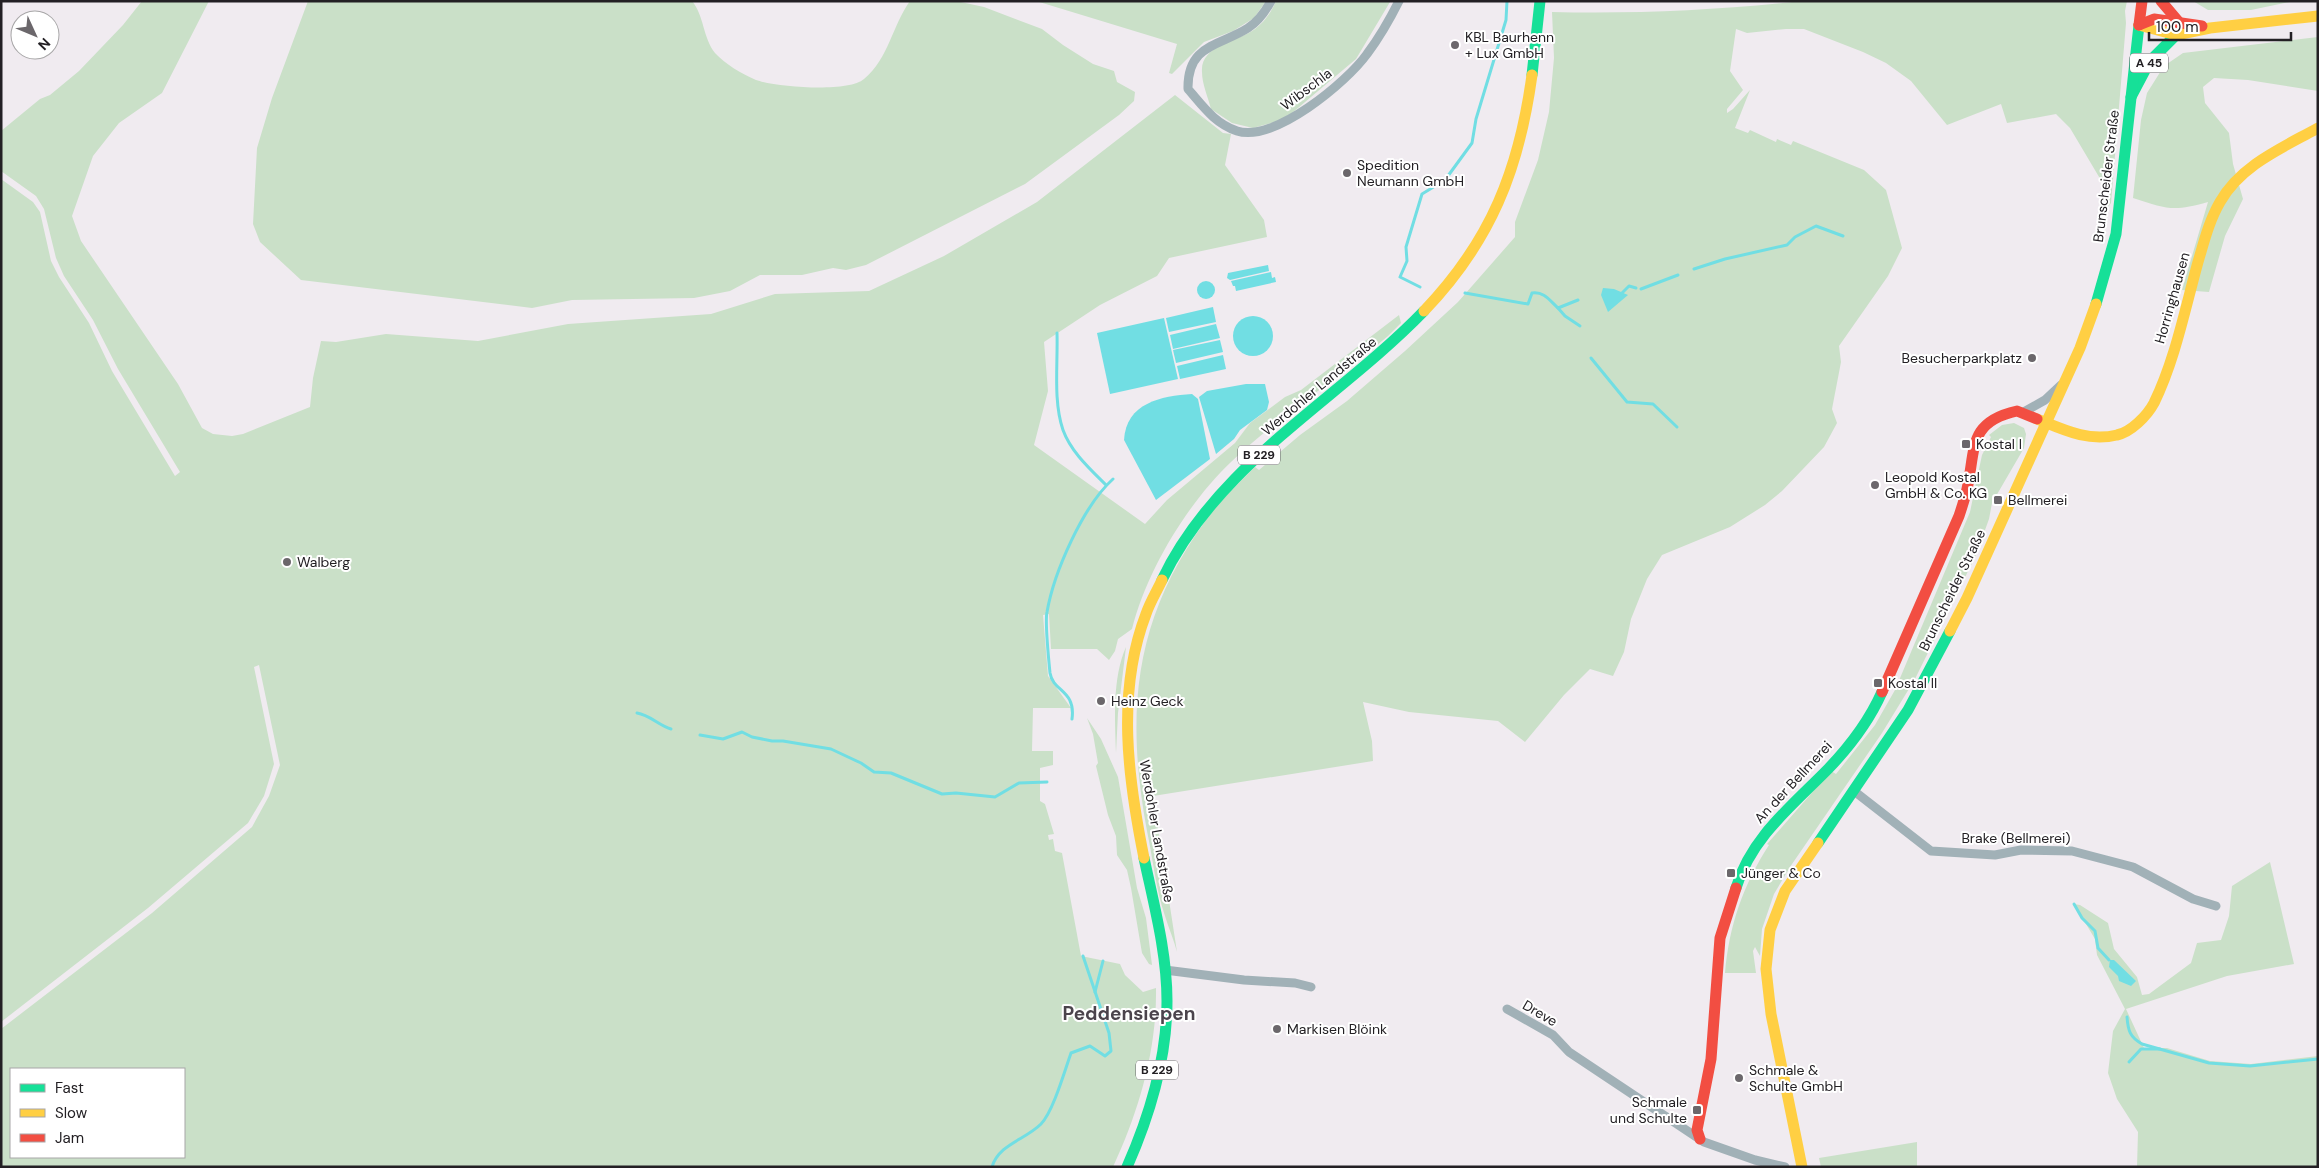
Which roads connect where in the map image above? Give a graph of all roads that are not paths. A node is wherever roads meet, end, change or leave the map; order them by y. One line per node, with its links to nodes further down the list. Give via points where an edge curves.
1 (1271, 1): 2 (street, Wibschla, via 1261,17 1248,28 1205,49 1189,74 1188,89 1206,112 1238,131 1257,132 1290,120 1323,96 1367,54)
2 (1399, 1)
3 (1540, 1): 18 (main road, Werdohler Landstraße / B 229, via 1520,149 1481,238 1442,294 1414,324 1281,435 1229,483 1169,561 1146,613 1132,664 1128,742 1136,818)
4 (2142, 1): 8 (main road, Brunscheider Straße)
5 (2161, 1): 7 (main road)
6 (2318, 16): 9 (main road, A 45)
7 (2178, 21): 8 (main road, A 45, via 2154,20); 9 (main road, A 45)
8 (2138, 25): 10 (main road, A 45); 11 (main road, Brunscheider Straße)
9 (2210, 28): 10 (main road, A 45)
10 (2176, 35): 11 (main road, A 45, via 2150,61)
11 (2131, 97): 13 (main road, Brunscheider Straße, via 2116,234 2101,291)
12 (2318, 128): 15 (main road, Horringhausen, via 2256,162 2220,201 2208,226 2163,381 2153,406 2138,423 2118,434 2097,437 2079,436)
13 (2065, 382): 14 (street, An der Bellmerei, via 2045,400); 15 (main road, Brunscheider Straße)
14 (2022, 413): 15 (main road, An der Bellmerei); 21 (main road, An der Bellmerei, via 2017,411 1993,418 1978,436 1971,452 1967,489 1959,516 1886,687 1869,717 1831,766 1756,845 1739,877 1718,951 1711,1059 1697,1130)
15 (2046, 423): 16 (main road, Brunscheider Straße, via 1967,598 1939,652 1908,710)
16 (1854, 791): 17 (street, Brake (Bellmerei), via 1932,851 1995,855 2021,850 2072,851 2133,867 2193,899); 24 (main road, Brunscheider Straße, via 1785,891 1769,940 1766,969 1771,1014)
17 (2216, 906)
18 (1165, 970): 19 (street); 22 (main road, Werdohler Landstraße / B 229, via 1164,1039 1146,1114)
19 (1311, 987)
20 (1507, 1009): 21 (street, Dreve, via 1560,1040 1569,1052)
21 (1700, 1139): 23 (street, via 1725,1151)
22 (1127, 1167)
23 (1784, 1167)
24 (1802, 1167)

